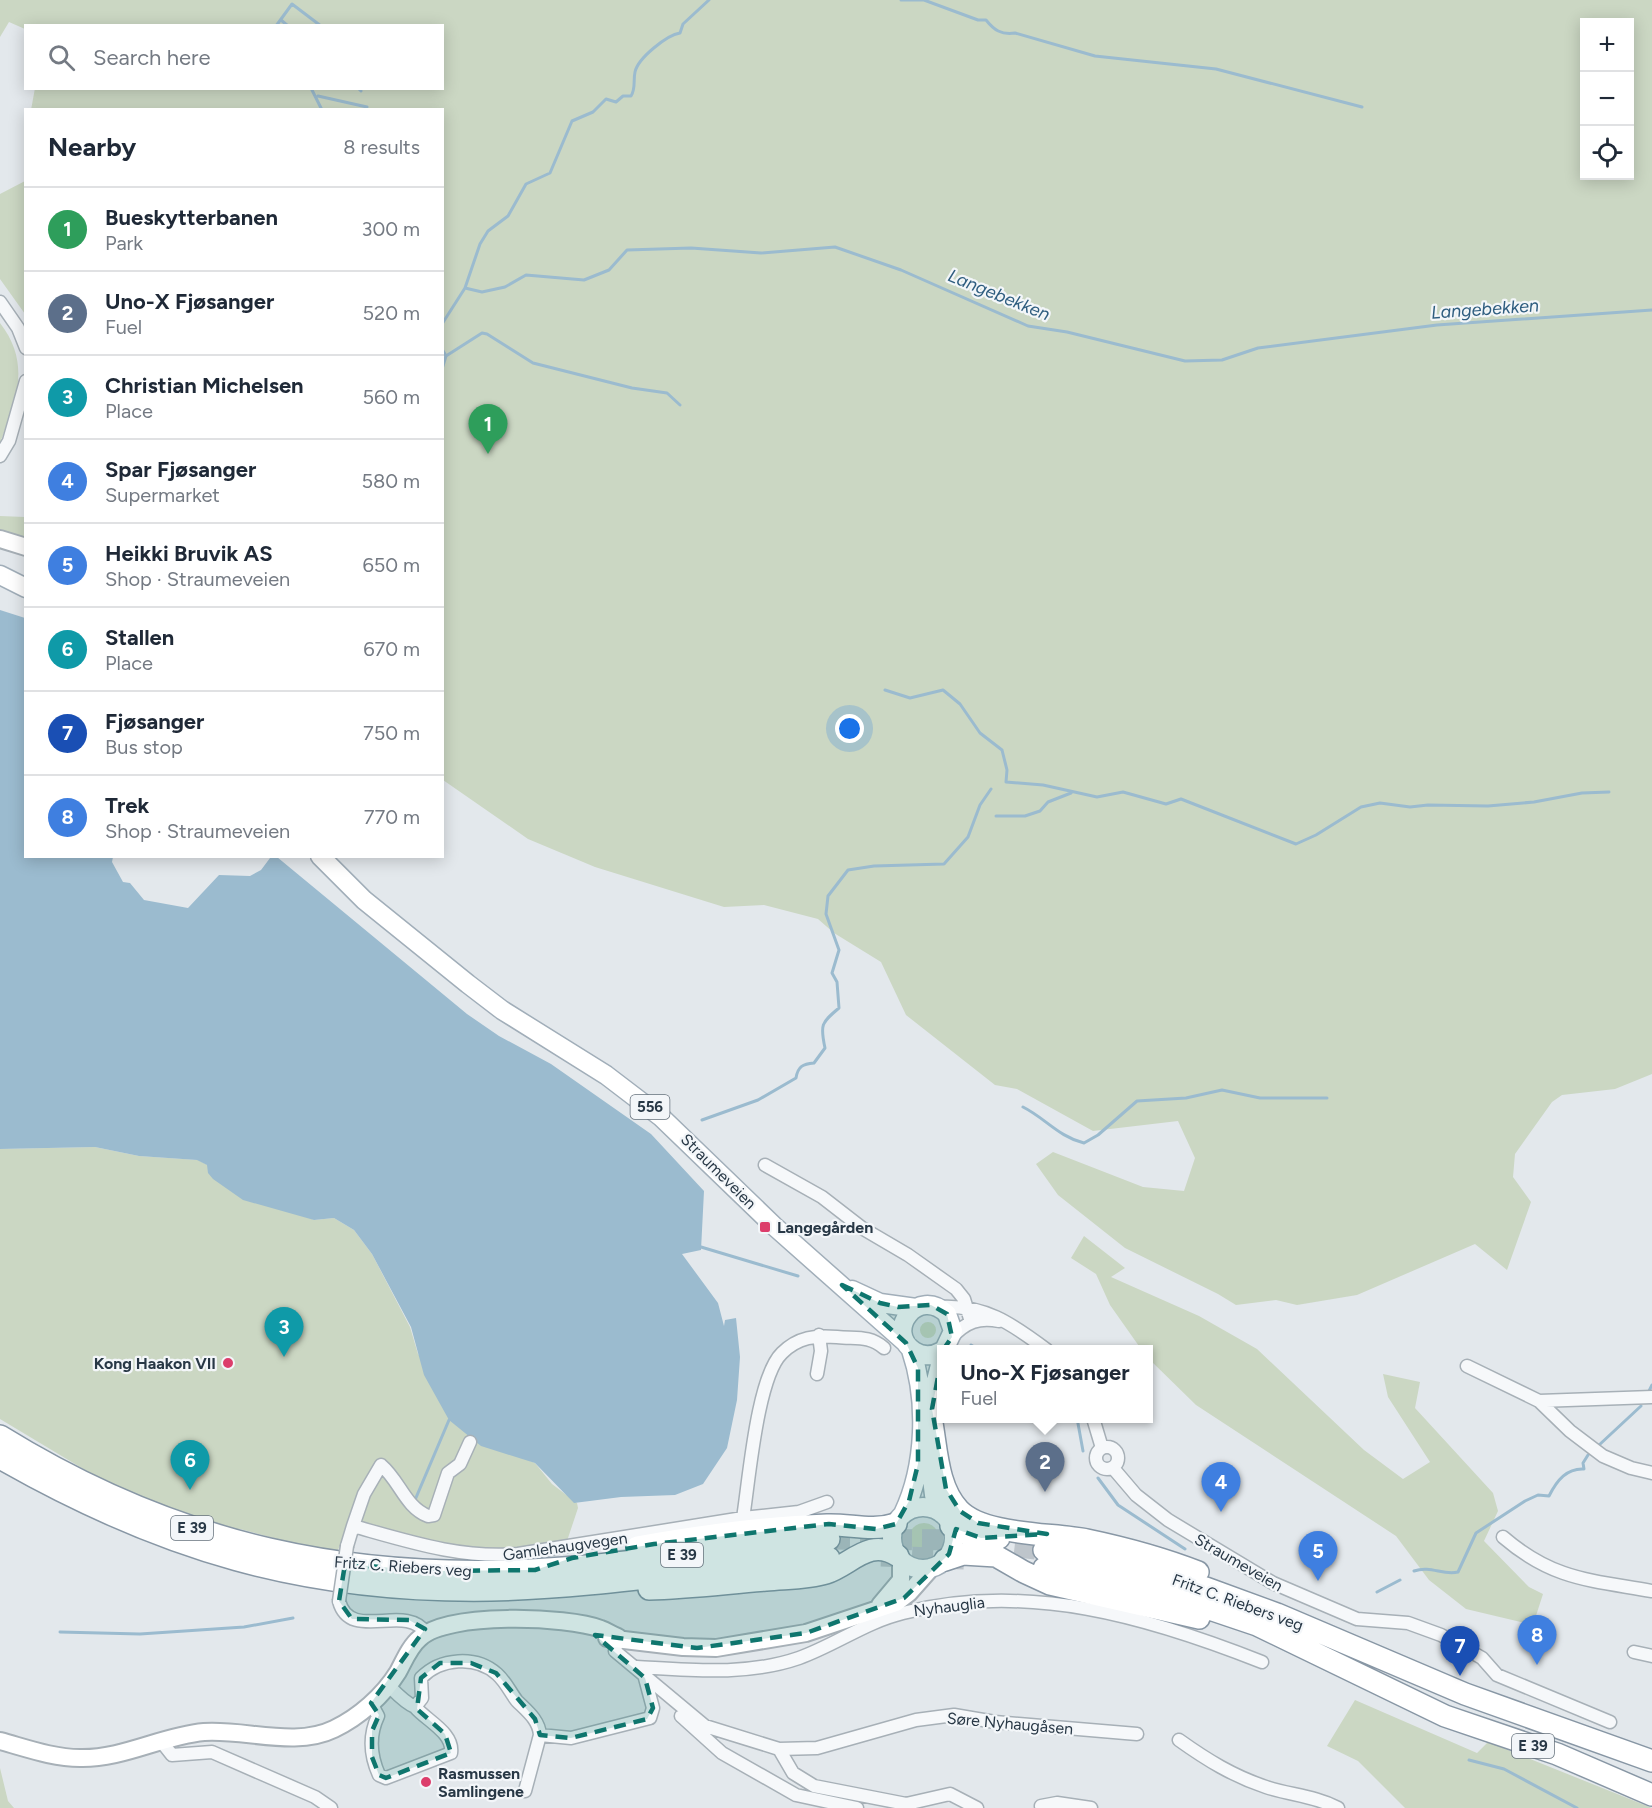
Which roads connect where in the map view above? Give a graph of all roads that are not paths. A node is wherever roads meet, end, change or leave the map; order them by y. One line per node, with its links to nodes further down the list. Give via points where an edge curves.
1 (0, 302): 2 (street)
2 (24, 343)
3 (24, 388): 4 (street, via 9,441)
4 (0, 456)
5 (0, 539): 6 (main road)
6 (24, 546)
7 (0, 567): 9 (main road)
8 (0, 575): 10 (main road)
9 (24, 576)
10 (24, 587)
11 (323, 858): 13 (main road, Straumeveien / 556, via 401,932 502,1010)
12 (338, 858): 13 (main road, Straumeveien / 556, via 407,925)
13 (530, 1025): 15 (main road, Straumeveien / 556, via 654,1111)
14 (765, 1165): 17 (street, via 822,1197 908,1256 959,1292)
15 (842, 1285): 18 (main road, Straumeveien / 556, via 880,1303); 25 (main road, Straumeveien / 556)
16 (938, 1307): 17 (street); 18 (main road, 556); 22 (main road, via 950,1319)
17 (967, 1307): 19 (street); 20 (street, via 990,1312)
18 (916, 1308): 25 (main road, via 903,1327)
19 (971, 1322): 20 (street, via 988,1319); 23 (street)
20 (1006, 1323): 24 (street)
21 (819, 1335): 26 (street, via 873,1339); 29 (street); 40 (street, via 793,1345 772,1367 763,1395)
22 (946, 1345)
23 (947, 1345)
24 (1039, 1345)
25 (909, 1347): 27 (main road, via 927,1356); 41 (main road, via 921,1389 921,1442 914,1486)
26 (884, 1348)
27 (937, 1351)
28 (1467, 1366): 32 (street)
29 (817, 1374)
30 (937, 1377): 33 (main road)
31 (1652, 1397): 32 (street)
32 (1539, 1401): 38 (street, via 1603,1456)
33 (932, 1423): 42 (main road, via 930,1473 934,1495); 45 (highway, E 39, via 940,1472 960,1511)
34 (1094, 1423): 64 (street, Straumeveien, via 1102,1448 1117,1453 1118,1462 1113,1468 1131,1490 1212,1549 1273,1583 1357,1619 1408,1623 1441,1635 1475,1653 1497,1675)
35 (0, 1436): 48 (highway, Fritz C. Riebers veg / E 39, via 70,1476 134,1506 254,1547 376,1568)
36 (470, 1442): 43 (street, via 460,1464 448,1473 434,1515 428,1516 410,1506 400,1486 381,1465)
37 (0, 1458): 49 (highway, Fritz C. Riebers veg / E 39, via 128,1523 180,1544 242,1562 373,1587)
38 (1652, 1473)
39 (827, 1502): 40 (street, Gamlehaugvegen, via 799,1512)
40 (743, 1518): 43 (street, Gamlehaugvegen, via 504,1555 461,1553)
41 (899, 1519): 42 (main road, E 39, via 922,1507); 46 (main road, via 892,1540); 48 (highway, E 39, via 876,1529 829,1524 654,1544 572,1558)
42 (947, 1520): 45 (highway, E 39, via 981,1538); 47 (main road, via 952,1548)
43 (352, 1526): 52 (street, bridge, via 339,1601 342,1611 352,1619 409,1620)
44 (1503, 1537): 50 (street, via 1533,1561 1555,1572)
45 (1045, 1550): 53 (highway, Fritz C. Riebers veg / E 39); 71 (highway, Fritz C. Riebers veg / E 39, via 1115,1546 1170,1561 1254,1596 1277,1614 1425,1677)
46 (899, 1558): 47 (main road, E 39, via 918,1569); 49 (highway, E 39, via 884,1550 866,1550 837,1568 814,1576 679,1588); 51 (main road, via 902,1580)
47 (939, 1564): 51 (main road, via 904,1598); 53 (highway, E 39, via 963,1554 996,1556 1050,1584)
48 (535, 1570): 49 (highway, Fritz C. Riebers veg / E 39, via 829,1549 599,1583)
49 (493, 1590)
50 (1652, 1591)
51 (875, 1610): 54 (main road, via 807,1633 716,1648)
52 (426, 1633): 54 (main road, via 451,1623 558,1621 601,1629); 60 (main road, via 418,1638)
53 (1282, 1636): 73 (highway, Fritz C. Riebers veg / E 39, via 1445,1716 1557,1754)
54 (618, 1637): 58 (street, Søre Nyhaugåsen, via 615,1651)
55 (1634, 1652): 56 (street)
56 (1652, 1656)
57 (1262, 1662): 58 (street, Nyhauglia, via 1122,1614 1006,1600 906,1612 858,1629 813,1653 771,1666 738,1671)
58 (637, 1667): 59 (street, Søre Nyhaugåsen)
59 (645, 1678): 61 (street, Søre Nyhaugåsen); 66 (street, via 653,1708 650,1718 571,1738)
60 (388, 1685): 62 (main road); 63 (street, via 407,1704)
61 (656, 1687): 70 (street, Søre Nyhaugåsen, via 705,1726); 76 (street, via 722,1753 796,1795)
62 (371, 1703): 63 (street, via 378,1716 372,1731 372,1757 379,1775 386,1778 450,1753 445,1734); 68 (main road, via 334,1729 308,1737 224,1731)
63 (416, 1707): 66 (street, via 422,1698 421,1678 431,1667 448,1662 471,1663 500,1677 535,1719)
64 (1610, 1722)
65 (1137, 1734): 70 (street, Søre Nyhaugåsen, via 954,1715 916,1720 817,1748)
66 (540, 1735): 72 (street)
67 (1179, 1740): 79 (street, via 1221,1770)
68 (161, 1741): 69 (main road, via 107,1757 79,1758); 75 (street, via 172,1755 212,1752 315,1797)
69 (0, 1742)
70 (779, 1749): 77 (street, via 794,1773 814,1786 906,1804 950,1794)
71 (1652, 1761)
72 (525, 1791)
73 (1652, 1795)
74 (1041, 1806): 78 (street, via 1057,1803)
75 (331, 1808)
76 (857, 1808)
77 (978, 1808)
78 (1092, 1808)
79 (1338, 1808)

